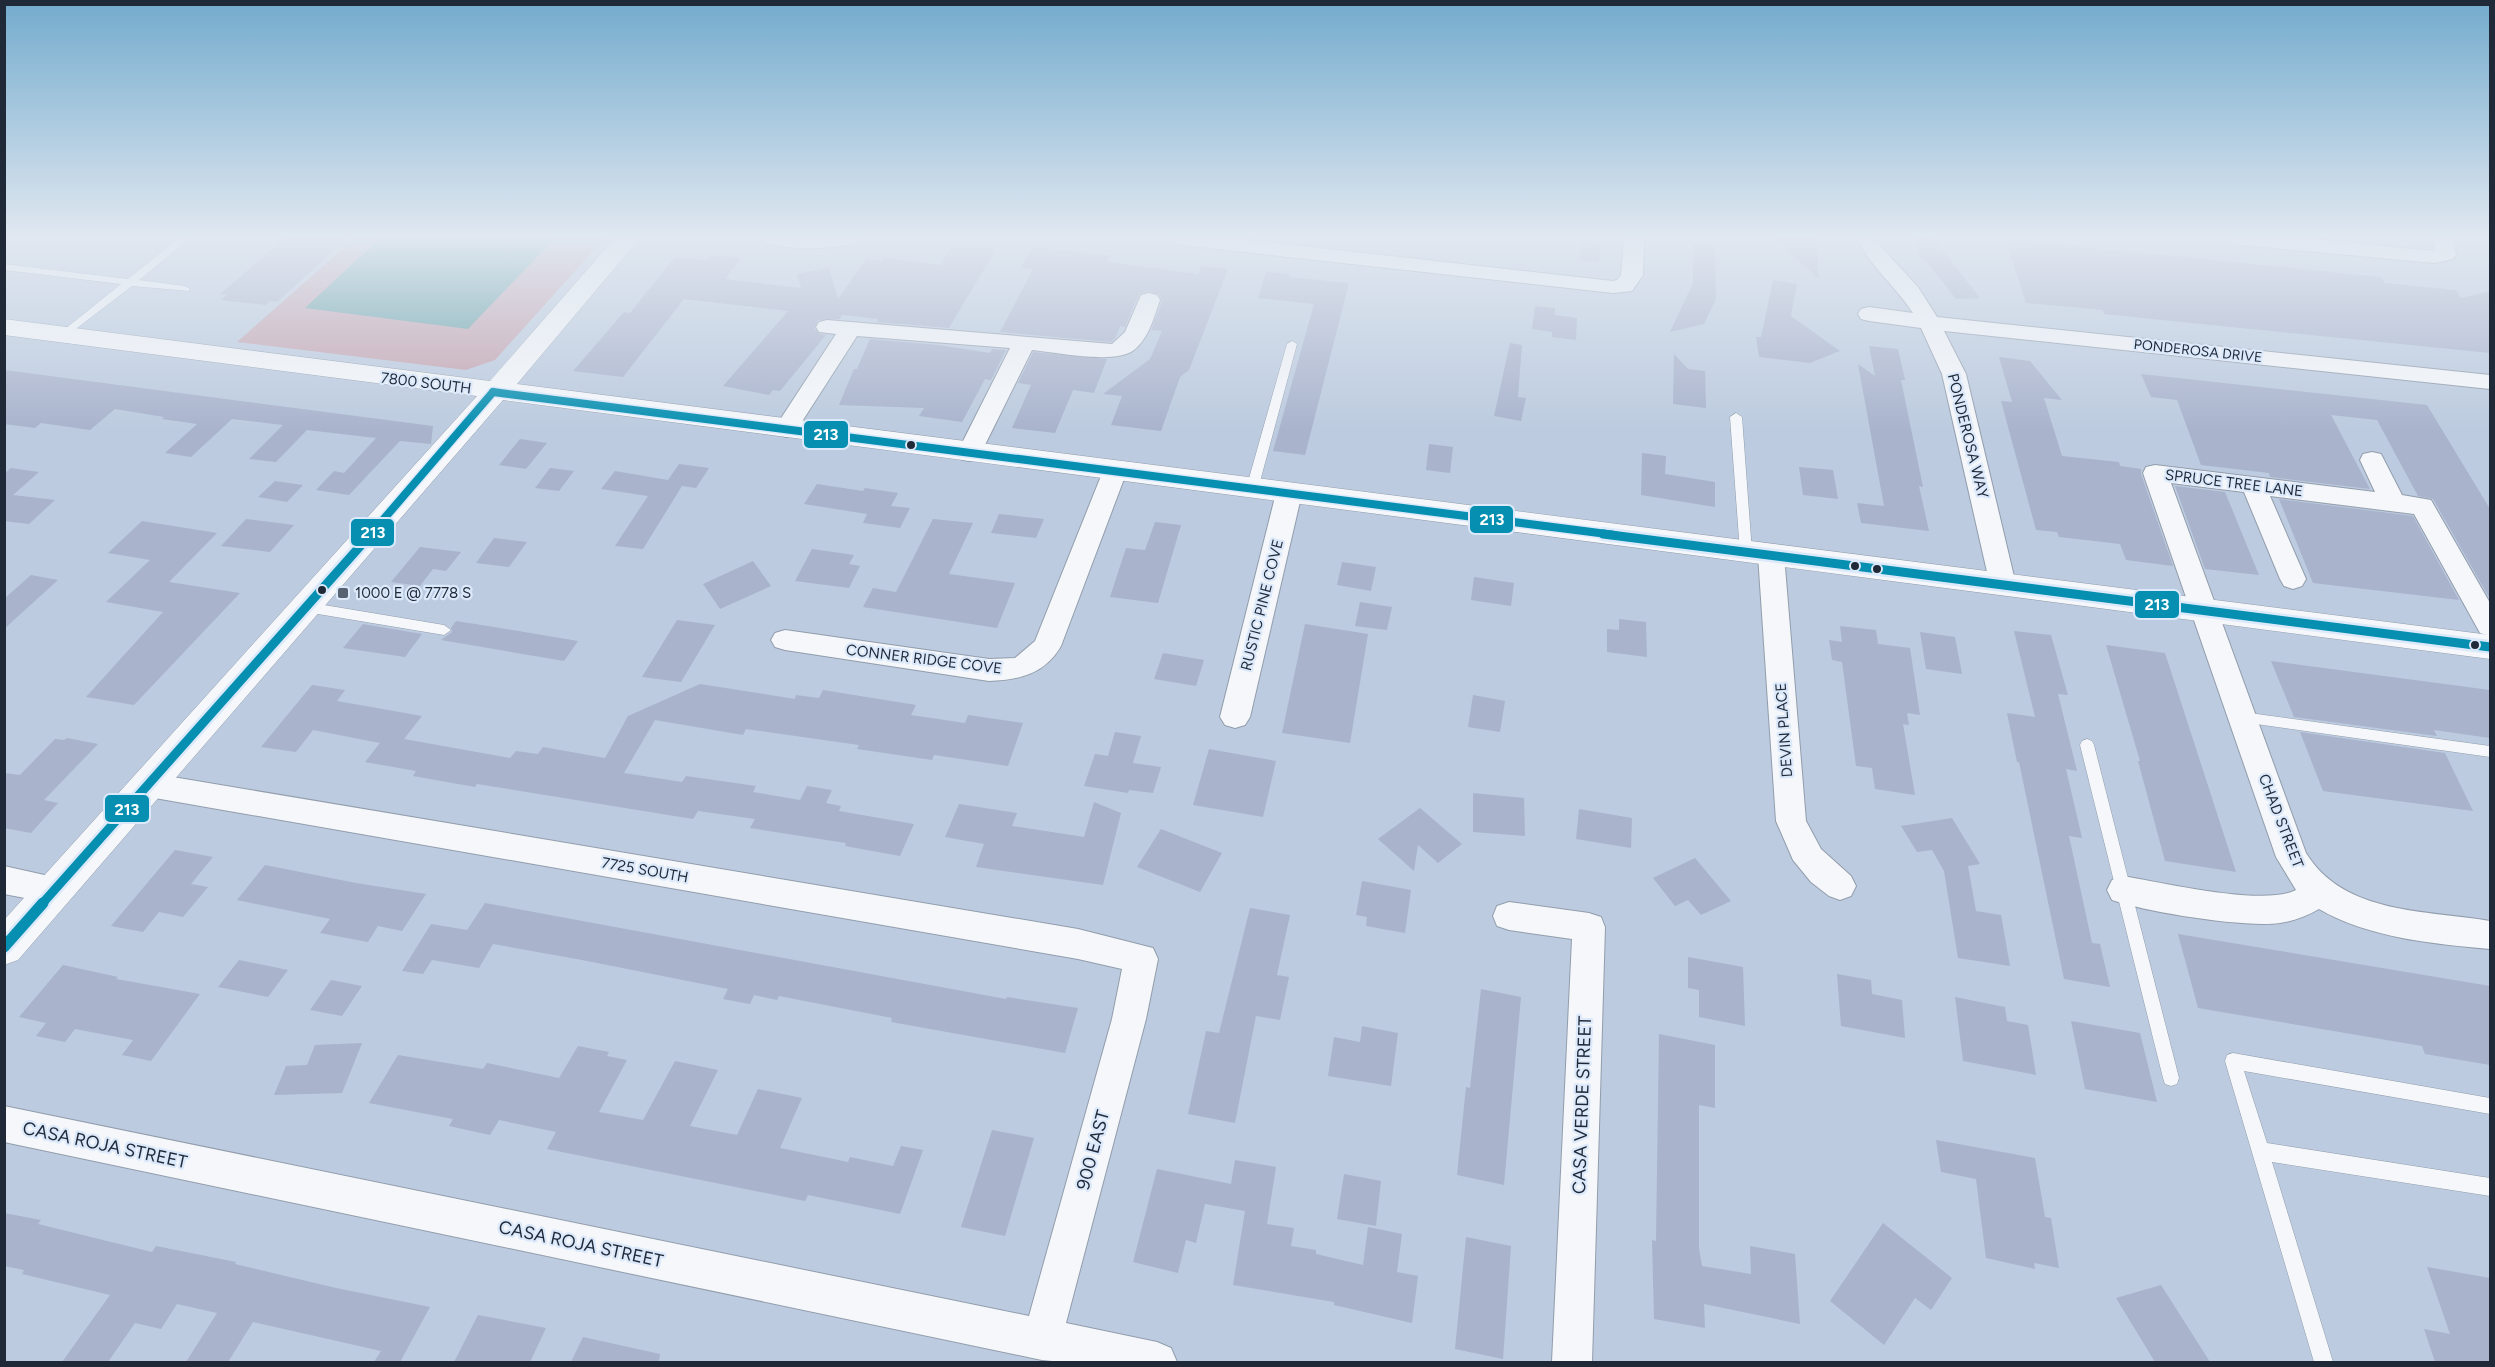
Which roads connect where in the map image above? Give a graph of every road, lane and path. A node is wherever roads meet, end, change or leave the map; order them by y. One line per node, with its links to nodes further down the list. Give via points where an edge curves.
1 (105, 303): 8 (lane)
2 (571, 303): 12 (main road)
3 (1148, 303): 9 (street, via 1134,338 1122,350)
4 (1917, 303): 6 (street, PONDEROSA WAY)
5 (1869, 314): 6 (street, PONDEROSA DRIVE)
6 (1929, 322): 11 (street, PONDEROSA DRIVE); 24 (street, PONDEROSA WAY, via 1954,374)
7 (4, 327): 8 (main road, 7800 SOUTH)
8 (64, 335): 12 (main road, 7800 SOUTH)
9 (1024, 342): 14 (street, via 838,329); 15 (street)
10 (1292, 344): 19 (lane)
11 (2490, 382)
12 (493, 392): 14 (main road, 7800 SOUTH); 25 (main road)
13 (1736, 417): 22 (lane)
14 (786, 429): 15 (main road, 7800 SOUTH)
15 (969, 453): 17 (main road, 7800 SOUTH)
16 (2372, 460): 21 (street)
17 (1115, 471): 19 (main road, 7800 SOUTH); 29 (street, CONNER RIDGE COVE, via 1047,646 1038,658 1023,667 988,670)
18 (2253, 485): 21 (street, SPRUCE TREE LANE); 23 (street); 26 (street, SPRUCE TREE LANE, via 2156,473)
19 (1252, 489): 20 (main road, 7800 SOUTH)
20 (1289, 493): 22 (main road, 7800 SOUTH); 31 (street, RUSTIC PINE COVE)
21 (2393, 502): 27 (street, SPRUCE TREE LANE, via 2422,506)
22 (1758, 554): 24 (main road, 7800 SOUTH); 37 (street, DEVIN PLACE, via 1791,821 1799,845 1816,869)
23 (2293, 579)
24 (2003, 585): 26 (main road, 7800 SOUTH)
25 (306, 607): 28 (lane); 35 (main road)
26 (2204, 610): 30 (main road, 7800 SOUTH); 32 (street, CHAD STREET)
27 (2490, 626)
28 (444, 630)
29 (785, 640)
30 (2490, 647)
31 (1235, 717)
32 (2242, 717): 34 (lane); 40 (street, CHAD STREET, via 2292,857 2302,875)
33 (2087, 745): 39 (lane)
34 (2490, 752)
35 (149, 785): 38 (main road); 44 (street, 7725 SOUTH, via 1078,944)
36 (4, 880): 38 (street)
37 (1840, 886)
38 (56, 890): 43 (main road)
39 (2123, 890): 40 (street, via 2271,909 2294,906); 45 (lane)
40 (2319, 892): 42 (street, CHAD STREET, via 2371,916)
41 (1509, 916): 52 (street, CASA VERDE STREET, via 1589,927)
42 (2490, 935)
43 (4, 948)
44 (1141, 959): 50 (street, 900 EAST, via 1129,1019)
45 (2171, 1078)
46 (2490, 1106): 48 (lane, via 2233,1062)
47 (4, 1124): 50 (street, CASA ROJA STREET)
48 (2260, 1150): 49 (lane); 53 (lane)
49 (2490, 1187)
50 (1042, 1340): 51 (street, CASA ROJA STREET)
51 (1157, 1362)
52 (1572, 1362)
53 (2324, 1362)

